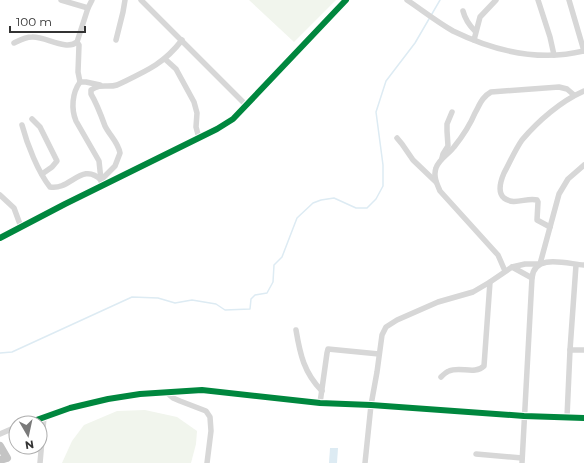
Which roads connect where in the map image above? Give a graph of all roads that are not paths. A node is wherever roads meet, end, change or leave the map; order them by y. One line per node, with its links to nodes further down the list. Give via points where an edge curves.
1 (61, 0): 10 (street)
2 (92, 0): 10 (street)
3 (126, 0): 13 (street)
4 (142, 0): 14 (street)
5 (346, 0): 25 (street)
6 (407, 0): 15 (street, via 437,21)
7 (496, 0): 12 (street, via 480,17)
8 (538, 0): 19 (street)
9 (569, 0): 18 (street)
10 (88, 8): 16 (street)
11 (463, 11): 12 (street)
12 (475, 31): 15 (street)
13 (116, 40)
14 (182, 40): 20 (street); 25 (street)
15 (474, 40): 19 (street, via 530,55)
16 (77, 42): 17 (street, via 67,46 33,37); 21 (street)
17 (14, 43)
18 (584, 51): 19 (street)
19 (554, 55)
20 (165, 59): 22 (street, via 154,68 117,85); 29 (street, via 176,69 194,102)
21 (80, 82): 22 (street); 35 (street, via 74,95 74,116 99,161)
22 (100, 85): 35 (street, via 92,89 91,94 106,127 116,141 120,154 115,166)
23 (584, 91): 24 (street)
24 (574, 96): 31 (street, via 567,89 559,87 491,92 480,102 455,146); 38 (street, via 563,102 522,141 512,156 500,187 500,194 506,200 537,200 537,220)
25 (246, 105): 29 (street, via 233,119)
26 (452, 112): 31 (street, via 446,132 448,146)
27 (32, 119): 33 (street, via 40,127 57,158 56,163)
28 (22, 125): 33 (street)
29 (199, 138): 35 (street)
30 (397, 138): 34 (street, via 413,160)
31 (442, 158): 34 (street, via 436,167)
32 (584, 165): 38 (street, via 563,185)
33 (42, 174): 35 (street, via 52,188 89,173 94,174)
34 (436, 182): 44 (street, via 446,199 498,255)
35 (101, 183): 37 (street)
36 (0, 195): 37 (street, via 14,208)
37 (21, 226): 39 (street)
38 (550, 227): 40 (street)
39 (0, 238)
40 (540, 264): 41 (street, via 546,262); 43 (street, via 525,264); 45 (street, via 533,270)
41 (576, 265): 42 (street); 48 (street)
42 (584, 265)
43 (512, 268): 44 (street); 45 (street)
44 (505, 271): 46 (street)
45 (532, 278): 57 (street)
46 (490, 282): 50 (street, via 472,292 438,302 397,320 384,330); 51 (street, via 484,366 476,370 448,371)
47 (296, 330): 52 (street, via 306,370)
48 (570, 350): 49 (street); 58 (street)
49 (584, 350)
50 (379, 354): 52 (street, via 328,349); 55 (street)
51 (441, 377)
52 (322, 391): 54 (street)
53 (166, 392): 54 (street, via 202,390); 56 (street, via 108,398); 64 (street, via 173,398 206,411 210,417)
54 (320, 403): 55 (street)
55 (371, 405): 57 (street); 65 (street)
56 (48, 416)
57 (524, 416): 58 (street); 63 (street)
58 (567, 417): 59 (street)
59 (584, 418)
60 (0, 446): 62 (highway, via 7,458)
61 (476, 454): 63 (street)
62 (0, 460)
63 (522, 461)
64 (207, 463)
65 (365, 463)

